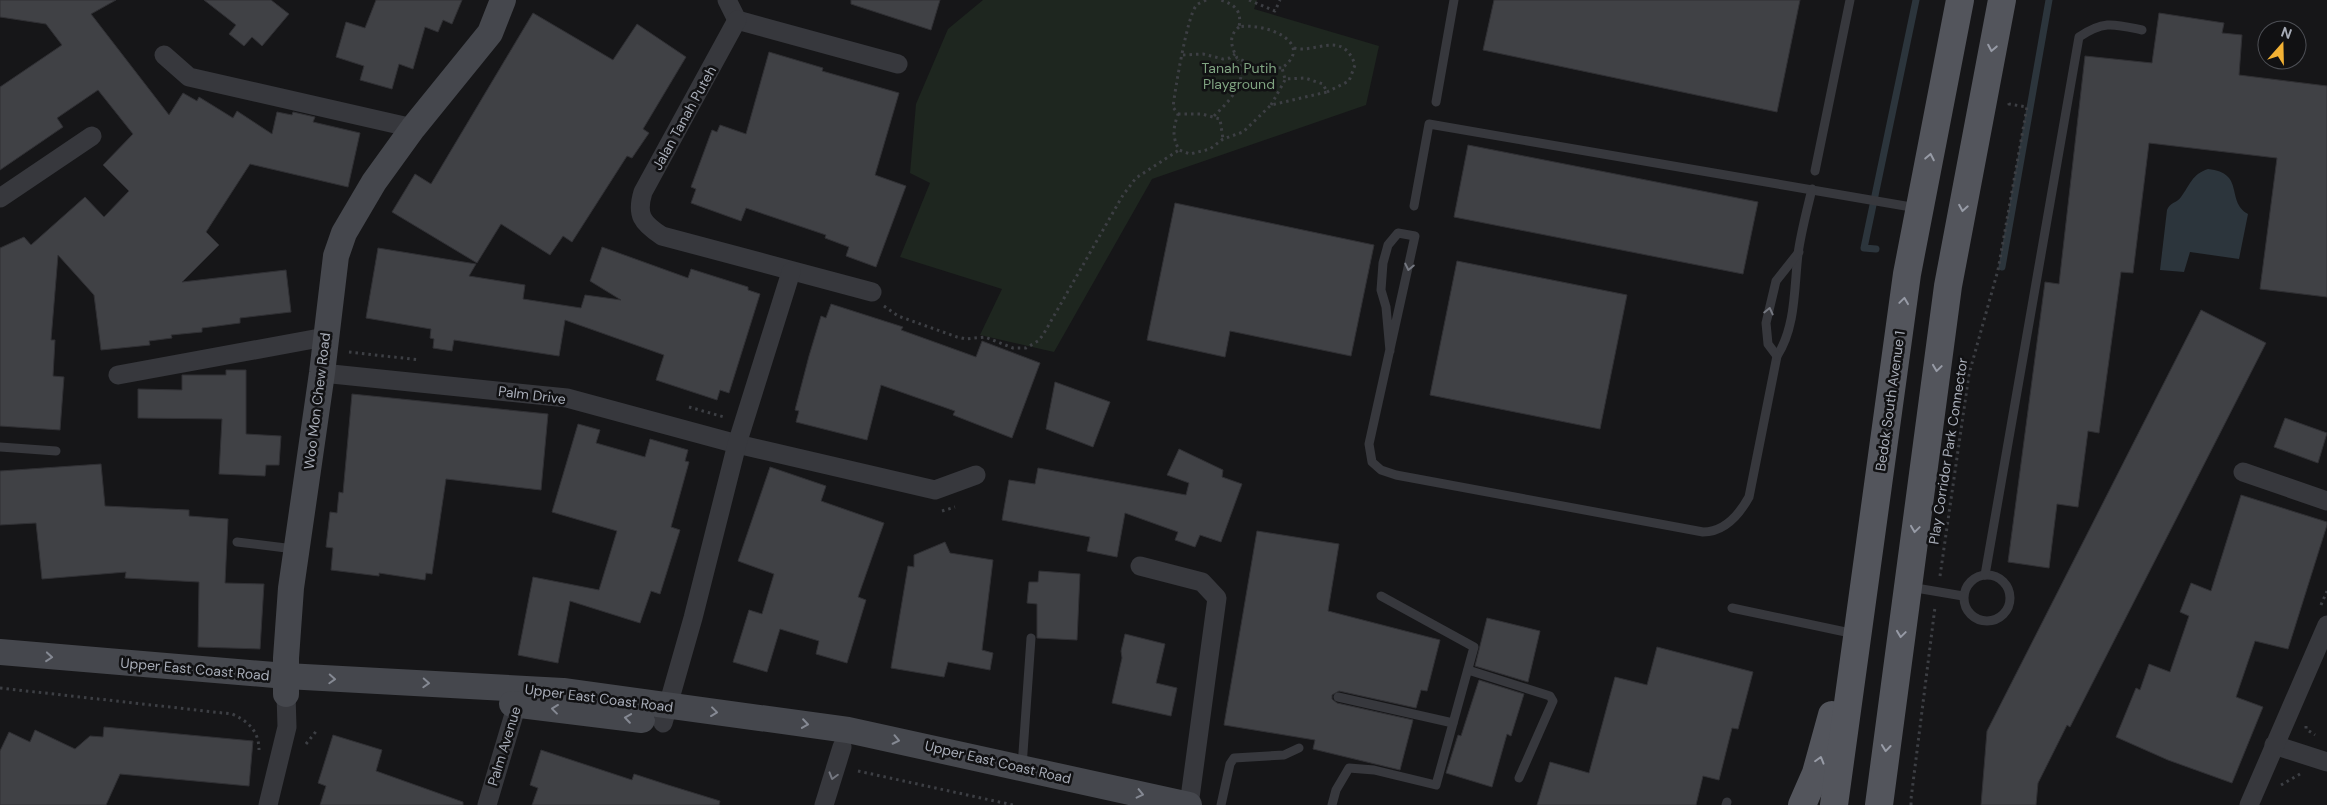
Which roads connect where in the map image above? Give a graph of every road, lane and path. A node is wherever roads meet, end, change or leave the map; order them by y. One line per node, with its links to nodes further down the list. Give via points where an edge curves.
1 (503, 0): 27 (main road, Woo Mon Chew Road, via 490,33)
2 (727, 0): 11 (street)
3 (1206, 0): 15 (path, via 1196,5 1191,16)
4 (1220, 0): 12 (path, via 1230,2 1237,9 1241,17)
5 (1249, 0): 6 (path, via 1275,11)
6 (1280, 0)
7 (1454, 0): 23 (lane)
8 (1850, 0): 31 (lane)
9 (1960, 0): 35 (main road, Bedok South Avenue 1, one-way to 9)
10 (2002, 0): 54 (main road, one-way to 54, via 1948,286)
11 (737, 20): 18 (street); 37 (street, Jalan Tanah Puteh, via 643,192 639,205 649,228 662,236)
12 (1239, 27): 14 (path, via 1249,25 1273,29); 17 (path, via 1232,33 1231,40)
13 (2142, 30): 53 (lane, via 2113,23 2092,28 2079,37)
14 (1294, 48): 19 (path, via 1292,60); 21 (path, via 1334,45 1353,58 1355,65 1349,81)
15 (1183, 54): 17 (path, via 1224,59); 25 (path, via 1173,107)
16 (164, 55): 27 (street, via 189,77)
17 (1236, 56): 19 (path, via 1257,67); 26 (path, via 1242,67 1239,88)
18 (898, 64)
19 (1282, 68): 20 (path)
20 (1285, 79): 21 (path, via 1305,78 1323,84); 24 (path)
21 (1327, 92): 24 (path)
22 (2011, 94): 55 (path, Play Corridor Park Connector, via 2009,104 2027,107 1998,270 1969,374)
23 (1436, 102)
24 (1271, 105): 29 (path, via 1243,132)
25 (1178, 114): 26 (path); 30 (path, via 1172,129)
26 (1214, 116): 29 (path, via 1220,119)
27 (412, 128): 39 (main road, Woo Mon Chew Road, via 374,182 344,233 336,256)
28 (92, 136): 33 (street)
29 (1223, 139): 30 (path, via 1210,149 1190,154)
30 (1179, 150): 38 (path, via 1136,178 1123,194 1043,335 1026,348 1013,348 985,337 961,338 898,316 886,309)
31 (1816, 171)
32 (1812, 189): 34 (lane, via 1430,124); 35 (lane); 36 (lane)
33 (0, 198)
34 (1414, 206)
35 (1920, 208): 59 (main road, Bedok South Avenue 1, one-way to 35, via 1907,274)
36 (1799, 252): 41 (lane, via 1789,330); 41 (lane, one-way to 36, via 1768,344 1766,323 1776,281)
37 (791, 272): 38 (street); 44 (street)
38 (872, 292)
39 (336, 340): 42 (main road, Woo Mon Chew Road); 42 (path); 43 (street)
40 (1390, 352): 40 (lane, one-way to 40, via 1382,290 1383,262 1388,245 1398,233 1415,236); 41 (lane, via 1369,444 1372,462 1381,470 1703,532 1716,530 1730,522 1748,498)
41 (1778, 356)
42 (333, 374): 44 (street, Palm Drive, via 567,398); 51 (main road, Woo Mon Chew Road)
43 (118, 375)
44 (737, 444): 48 (street, Palm Drive, via 935,490); 69 (street)
45 (0, 447): 46 (lane)
46 (56, 451)
47 (2243, 472): 49 (street)
48 (976, 475)
49 (2327, 501)
50 (237, 542): 51 (lane)
51 (296, 549): 65 (main road, Woo Mon Chew Road, via 288,617)
52 (1140, 566): 87 (street, Upper East Coast Road, via 1202,582 1217,598)
53 (1985, 575): 57 (lane, via 1970,581); 57 (lane, via 2000,579 2010,592 2008,608 2003,615 1981,621 1968,611)
54 (1908, 586): 55 (lane); 81 (main road, one-way to 81)
55 (1938, 591): 57 (lane); 92 (path, Play Corridor Park Connector, via 1910,799)
56 (1381, 596): 64 (lane, via 1474,647)
57 (1963, 596)
58 (1732, 608): 59 (lane)
59 (1858, 623): 90 (main road, one-way to 59, via 1816,773); 91 (main road, Bedok South Avenue 1)
60 (2327, 625): 72 (street)
61 (1031, 638): 76 (lane)
62 (0, 652): 65 (main road, Upper East Coast Road, one-way to 65)
63 (0, 670): 65 (main road, Upper East Coast Road)
64 (1468, 670): 70 (lane); 79 (lane, via 1550,696 1553,701)
65 (286, 685): 67 (main road, Upper East Coast Road); 82 (street, via 287,728)
66 (0, 688): 71 (path, via 232,714)
67 (519, 696): 69 (main road, Upper East Coast Road); 83 (street, Palm Avenue)
68 (1338, 696): 70 (lane)
69 (665, 715): 73 (main road, Upper East Coast Road); 76 (main road, Upper East Coast Road, one-way to 76, via 848,730)
70 (1453, 723): 89 (lane, via 1436,785 1374,770 1349,768 1336,790)
71 (250, 726)
72 (2274, 745): 75 (street); 93 (street)
73 (842, 746): 84 (street, one-way to 84); 86 (main road, Upper East Coast Road)
74 (1299, 748): 88 (lane, via 1284,755 1234,758)
75 (2327, 762)
76 (1022, 767): 87 (main road, Upper East Coast Road, one-way to 87)
77 (858, 771): 85 (path)
78 (2309, 776): 80 (path, via 2301,774 2282,783)
79 (1519, 778)
80 (2278, 791)
81 (1883, 798)
82 (268, 805)
83 (487, 805)
84 (824, 805)
85 (1013, 805)
86 (1112, 805)
87 (1189, 805)
88 (1221, 805)
89 (1332, 805)
90 (1802, 805)
91 (1834, 805)
92 (1912, 805)
93 (2249, 805)

